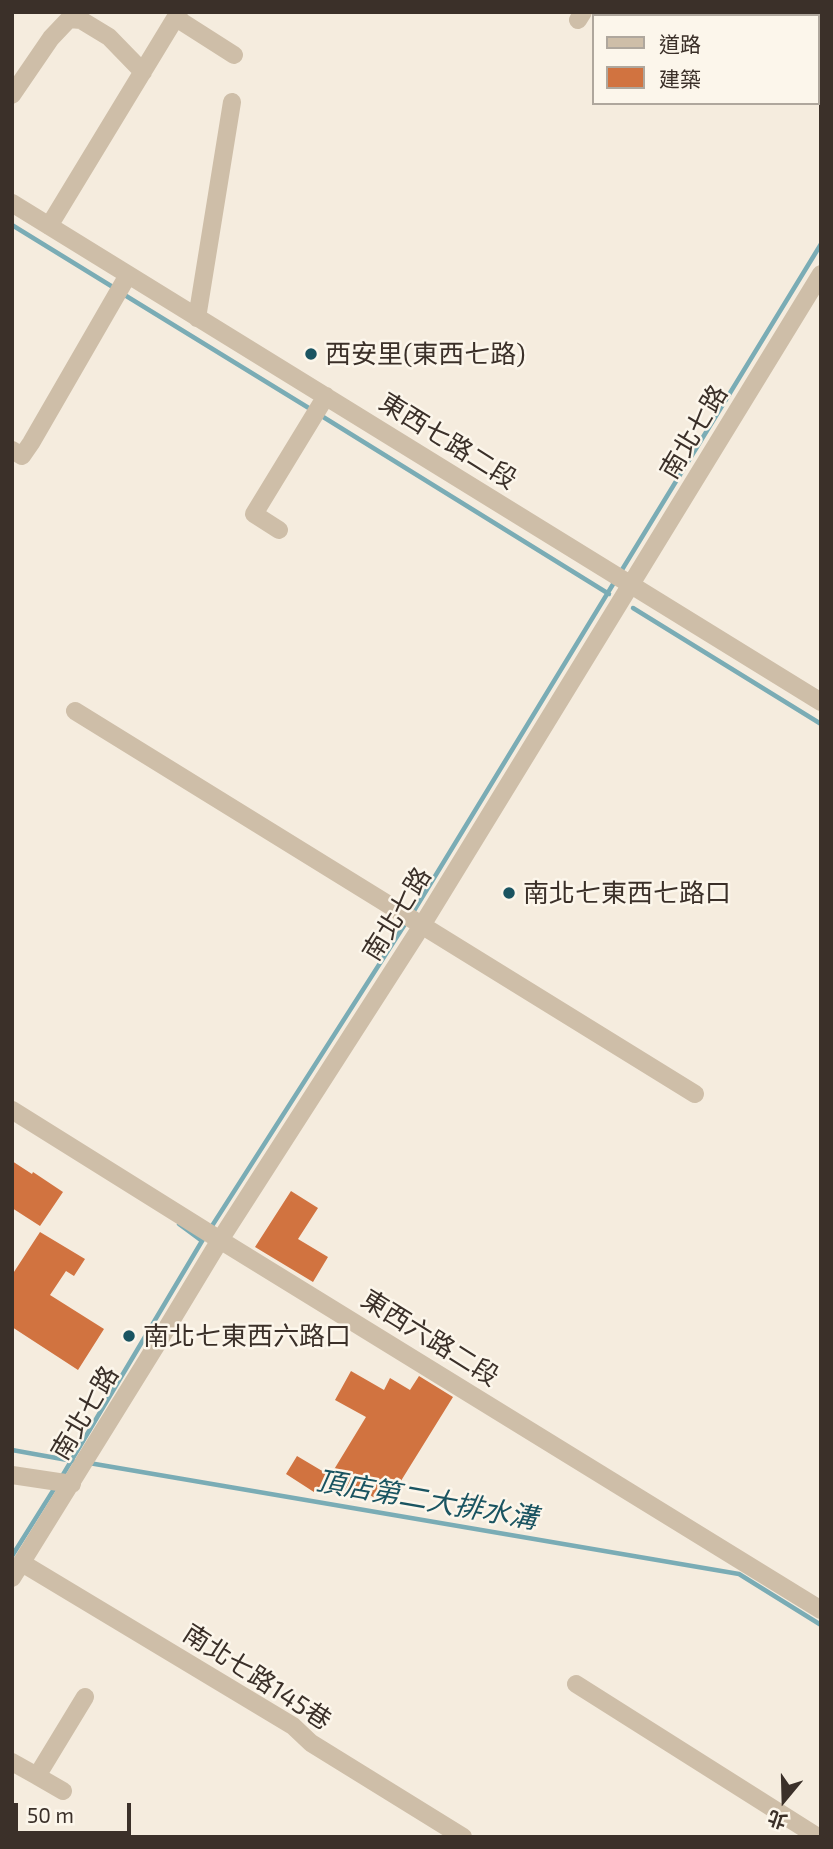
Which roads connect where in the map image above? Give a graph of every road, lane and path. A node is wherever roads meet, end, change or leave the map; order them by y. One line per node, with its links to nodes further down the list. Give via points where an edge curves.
1 (178, 15): 2 (street); 3 (street)
2 (234, 55)
3 (144, 72): 4 (street, via 108,37 81,20 69,19); 7 (street)
4 (12, 95)
5 (232, 102): 10 (street)
6 (12, 203): 7 (street, 東西七路二段)
7 (49, 226): 9 (street, 東西七路二段)
8 (821, 274): 14 (street, 南北七路)
9 (128, 275): 10 (street, 東西七路二段); 12 (street, via 31,443 22,456)
10 (197, 318): 11 (street, 東西七路二段)
11 (326, 396): 13 (street, via 254,514); 14 (street, 東西七路二段)
12 (12, 450)
13 (279, 530)
14 (631, 585): 15 (street, 東西七路二段); 17 (street, 南北七路)
15 (821, 702)
16 (75, 711): 17 (street)
17 (421, 927): 18 (street); 20 (street, 南北七路)
18 (695, 1094)
19 (12, 1110): 20 (street, 東西六路二段)
20 (220, 1240): 22 (street, 南北七路); 24 (street, 東西六路二段)
21 (12, 1475): 22 (street)
22 (72, 1484): 23 (street, 南北七路)
23 (17, 1571): 30 (street, 南北七路145巷, via 293,1726 311,1743)
24 (821, 1610)
25 (576, 1684): 31 (street)
26 (85, 1697): 28 (street)
27 (12, 1762): 28 (street)
28 (37, 1776): 29 (street)
29 (63, 1791)
30 (463, 1837)
31 (818, 1837)

